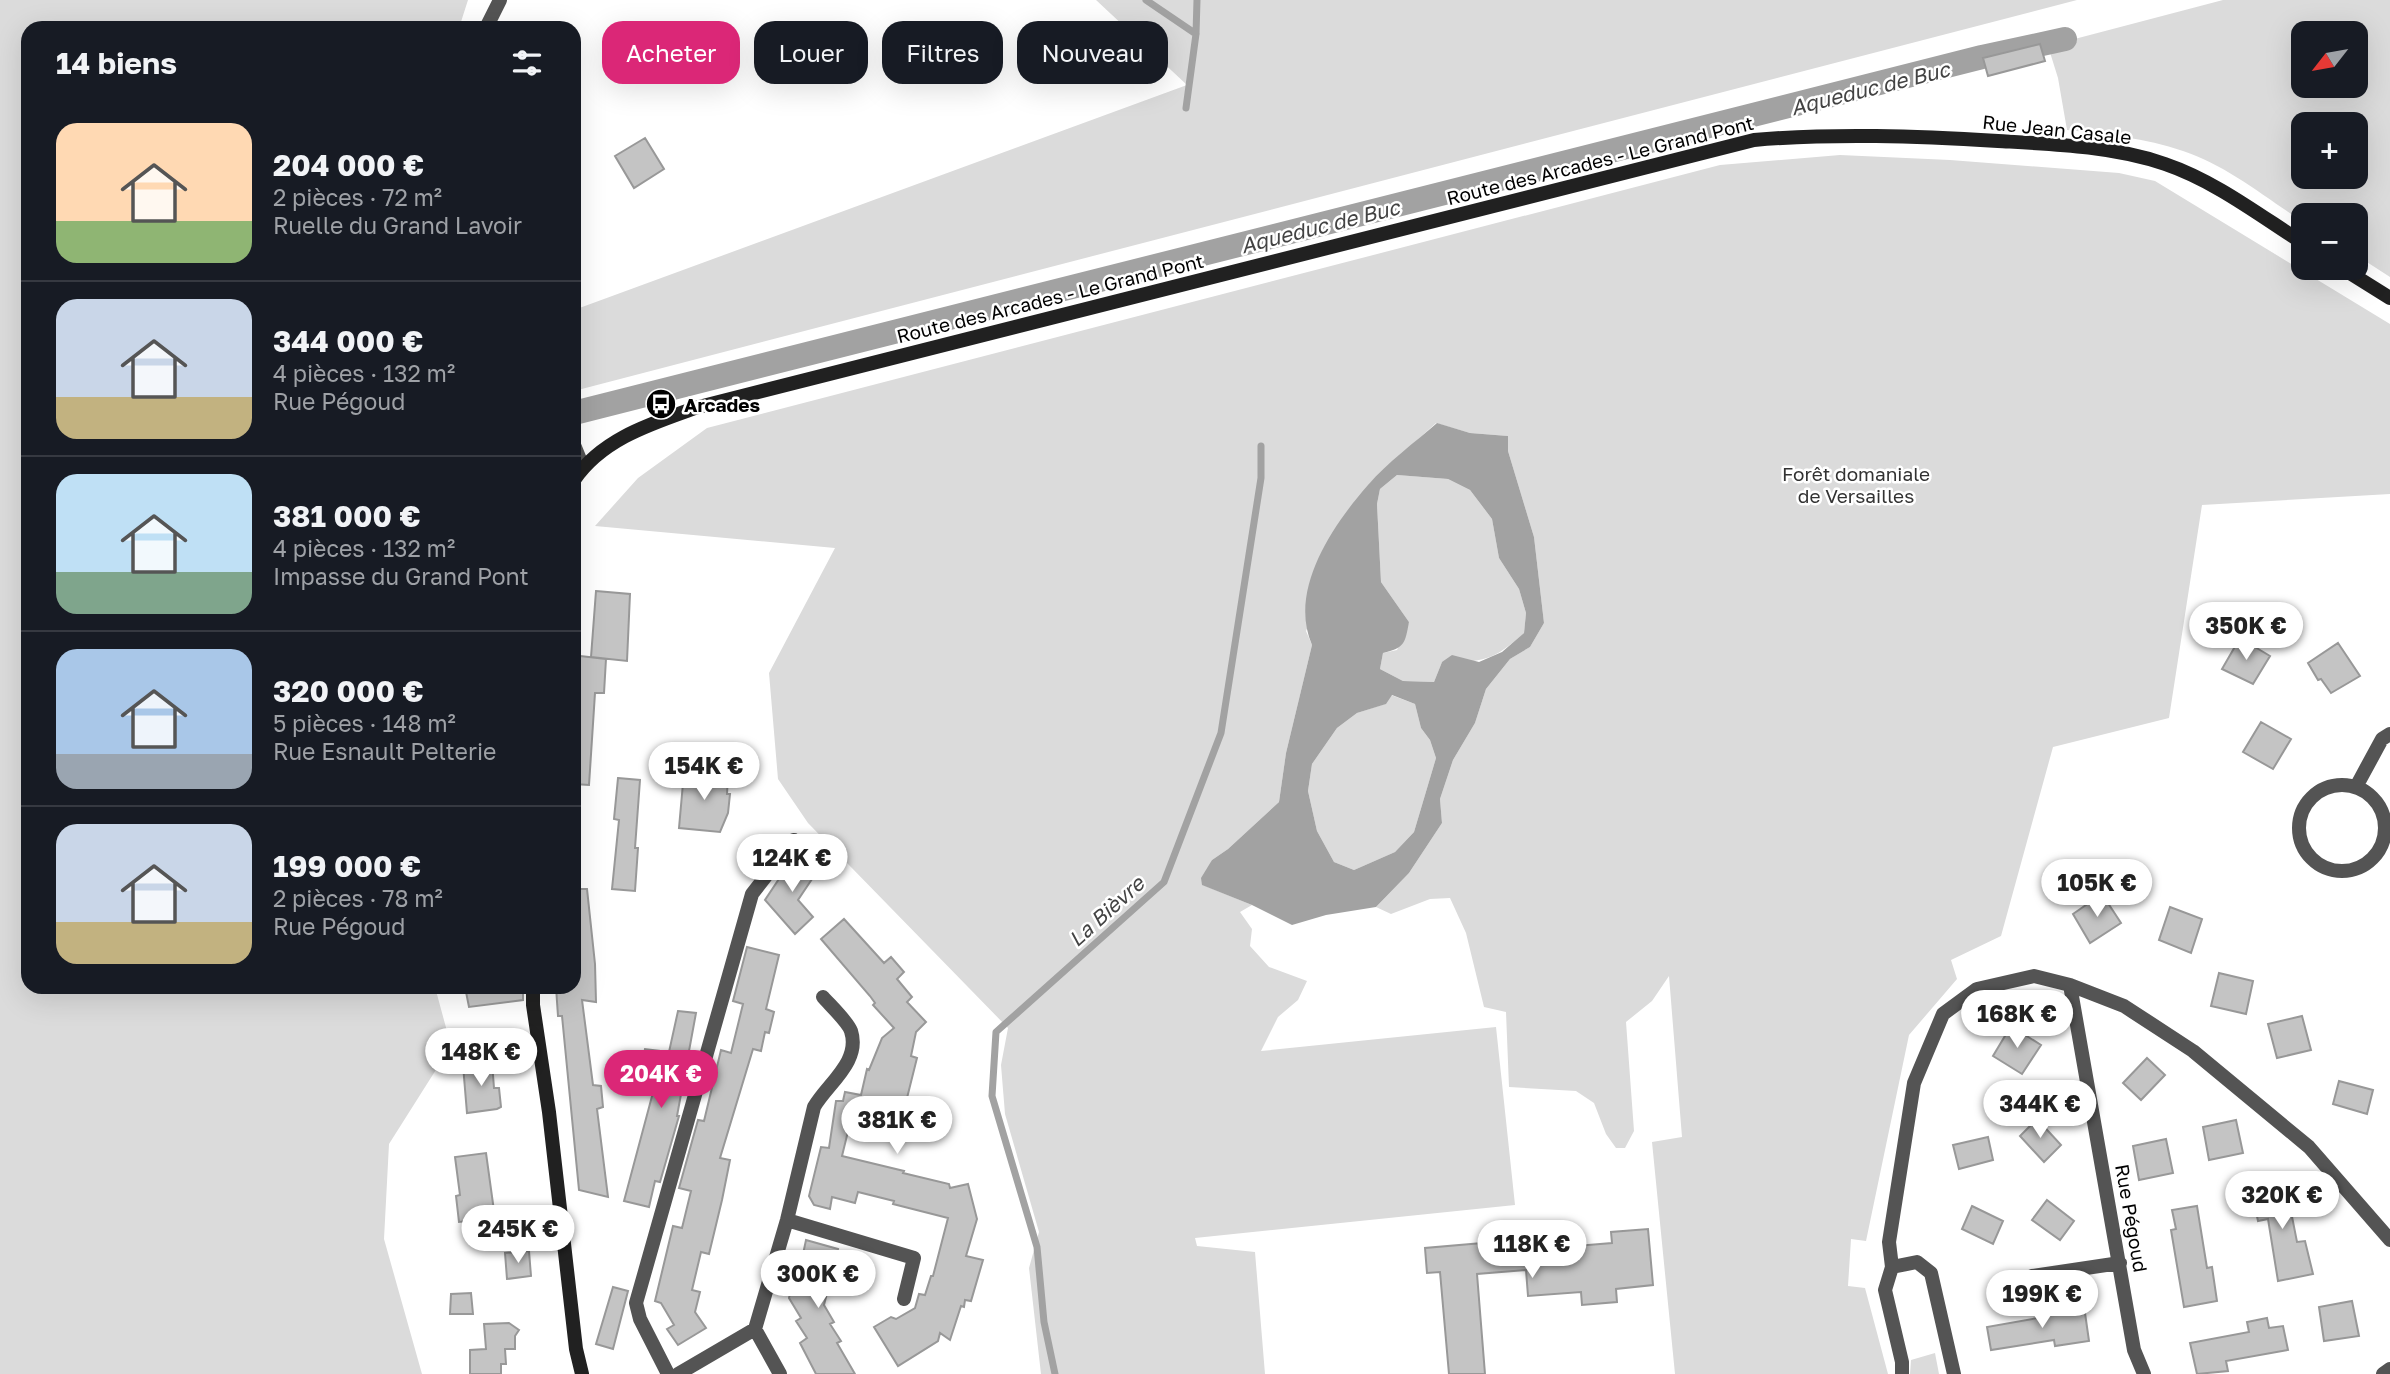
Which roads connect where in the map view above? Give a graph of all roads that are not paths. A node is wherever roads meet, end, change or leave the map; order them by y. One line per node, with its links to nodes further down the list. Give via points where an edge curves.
1 (500, 0): 2 (street)
2 (490, 21)
3 (1784, 137): 4 (main road, Rue Jean Casale, via 1949,138 2120,153 2166,164 2216,188); 8 (main road, Route des Arcades - Le Grand Pont, via 1754,140 695,408 644,426)
4 (2291, 235)
5 (2361, 280): 6 (main road)
6 (2390, 298)
7 (581, 462): 8 (street)
8 (583, 467): 9 (main road, Route des Arcades - Le Grand Pont)
9 (581, 470)
10 (2390, 734): 11 (street, via 2382,739)
11 (2356, 786): 11 (street, via 2326,787 2313,795 2299,821 2304,850 2327,869 2354,870 2367,864 2383,842 2383,815 2368,793)
12 (794, 840): 25 (street, via 752,894 636,1303)
13 (2070, 985): 17 (street, via 2124,1006 2193,1051 2309,1147); 18 (street, Rue Pégoud); 19 (street, via 2035,976 1977,989 1943,1014 1914,1083 1889,1242)
14 (533, 994): 24 (main road)
15 (823, 997): 16 (street, via 850,1030 851,1049 845,1069 814,1107)
16 (787, 1220): 21 (street, via 914,1258); 22 (street)
17 (2390, 1240)
18 (2120, 1263): 20 (street); 30 (street, Rue Pégoud, via 2134,1350)
19 (1892, 1267): 28 (street, via 1885,1290); 29 (street, via 1917,1262 1931,1273)
20 (2032, 1276)
21 (905, 1299)
22 (755, 1329): 26 (street); 27 (street)
23 (2390, 1369): 31 (street)
24 (582, 1374)
25 (668, 1374)
26 (678, 1374)
27 (780, 1374)
28 (1902, 1374)
29 (1954, 1374)
30 (2144, 1374)
31 (2383, 1374)

